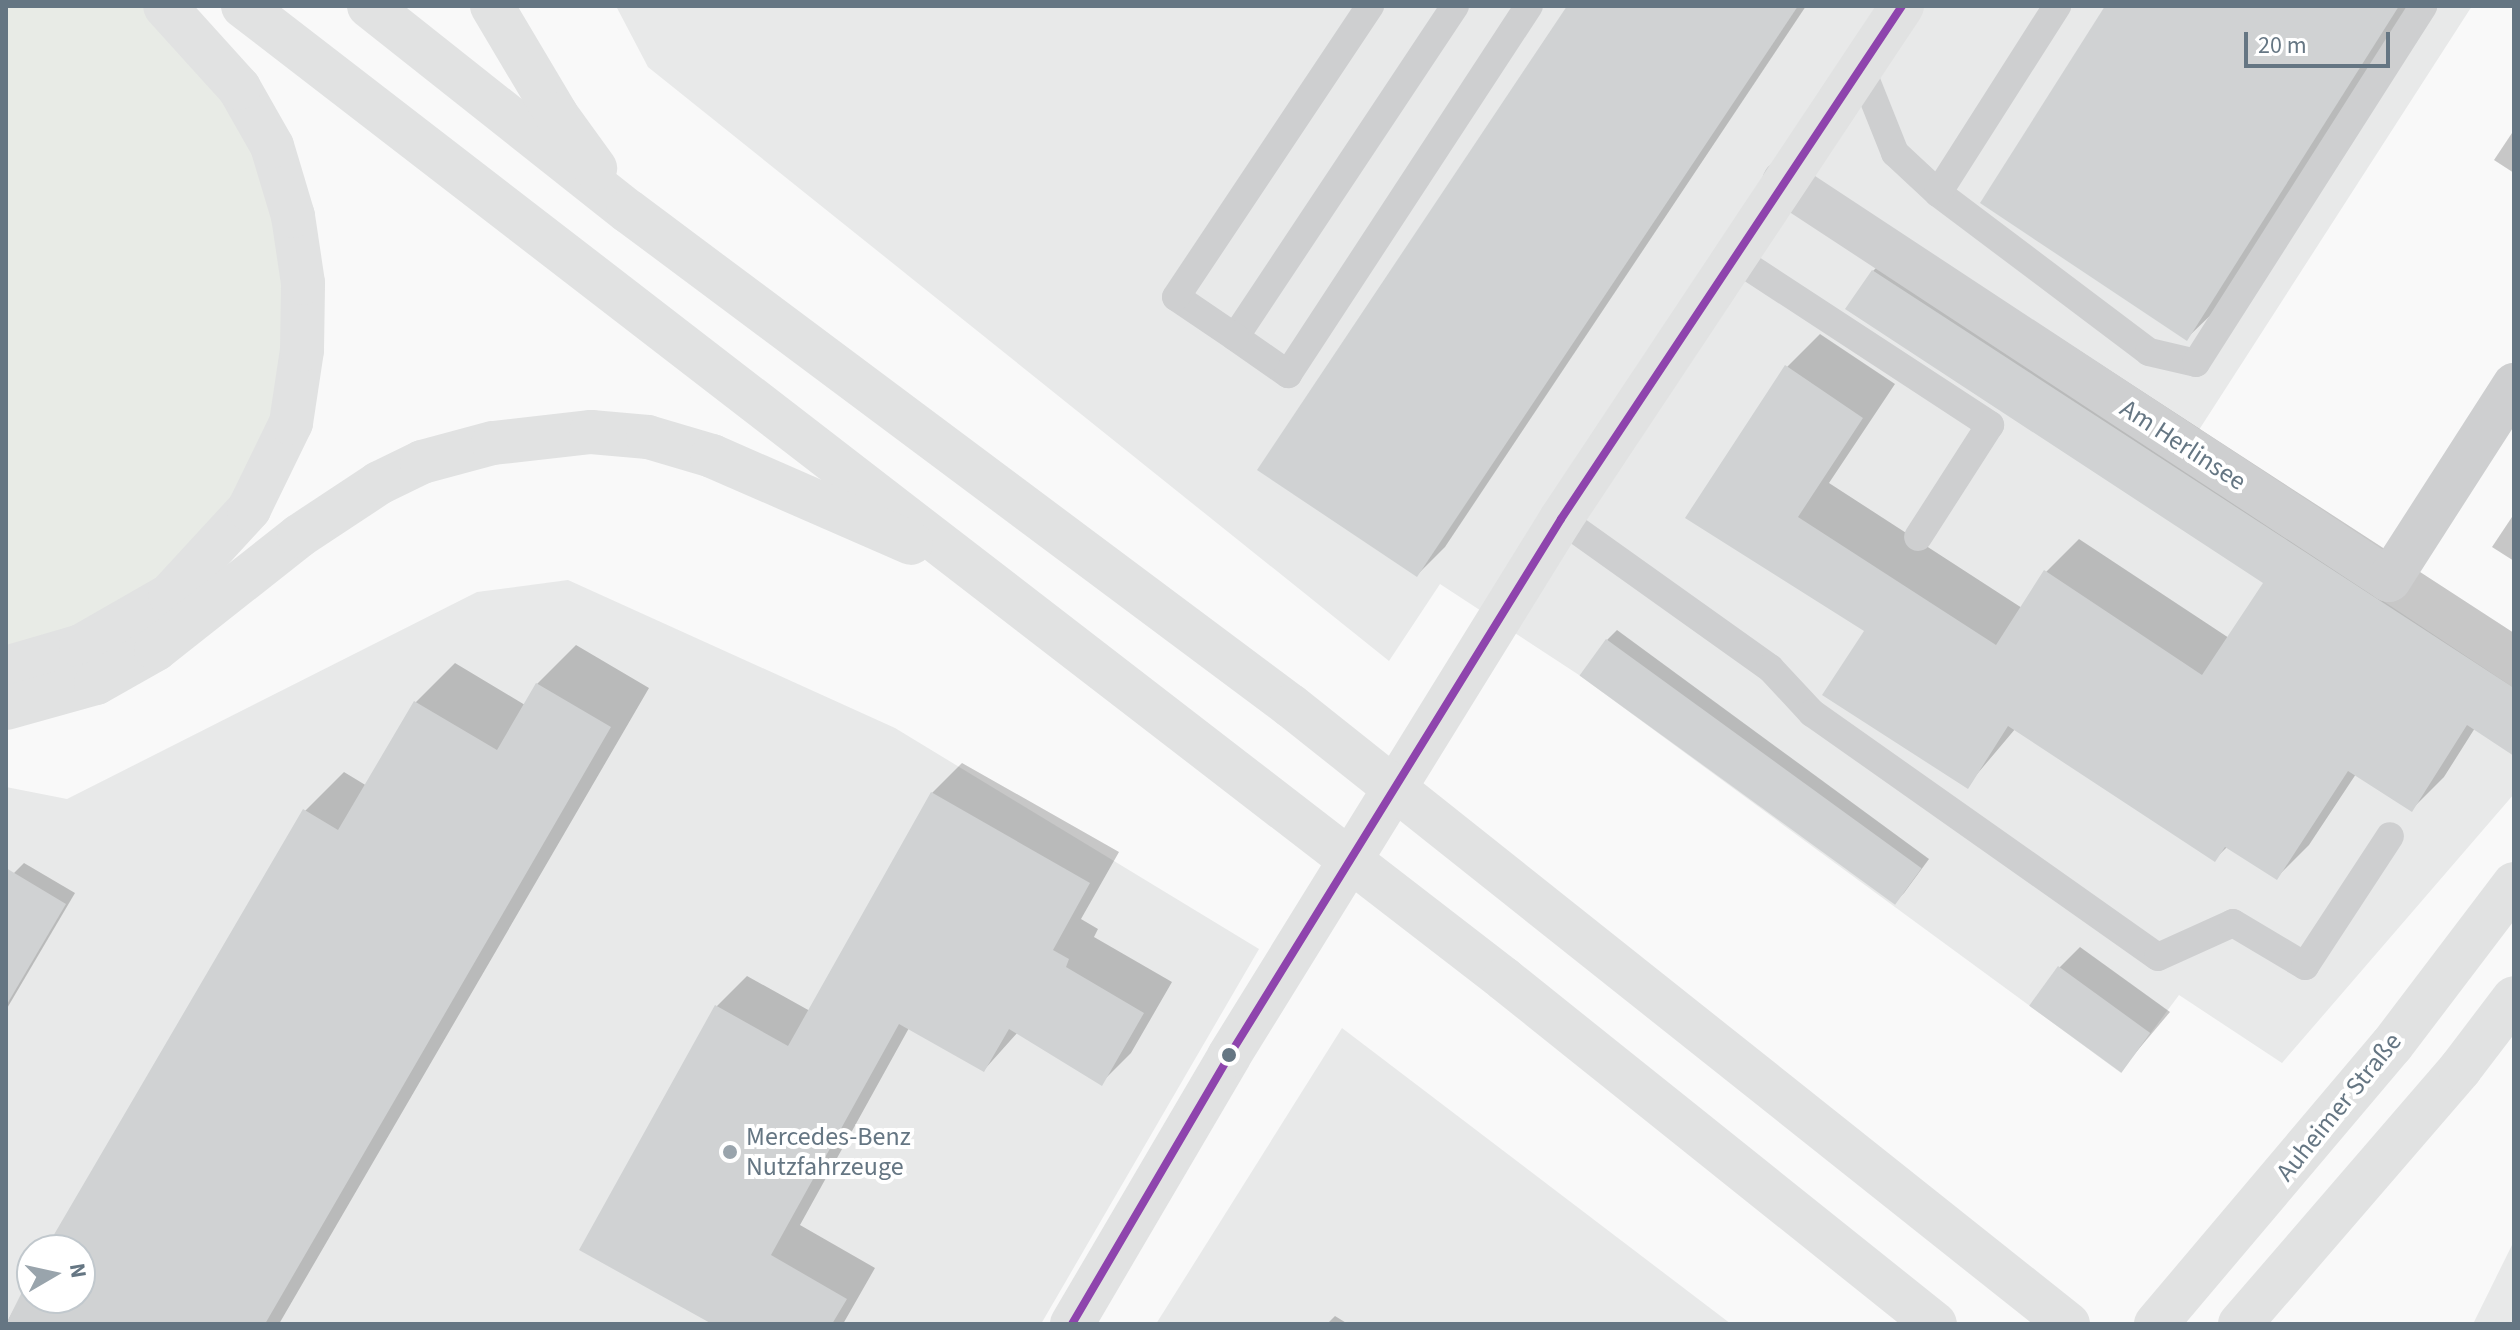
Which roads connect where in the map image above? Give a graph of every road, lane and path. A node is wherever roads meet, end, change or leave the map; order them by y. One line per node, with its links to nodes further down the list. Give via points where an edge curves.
1 (165, 6): 21 (main road, via 239,88 272,146 293,216 303,283 303,337 291,423 249,509 170,595 81,646)
2 (243, 6): 20 (main road)
3 (369, 6): 14 (main road)
4 (492, 6): 14 (main road, via 556,114)
5 (1370, 6): 16 (lane, via 1176,297)
6 (1455, 6): 16 (lane)
7 (1529, 6): 16 (lane, via 1288,374)
8 (1902, 6): 11 (main road)
9 (2057, 6): 13 (lane)
10 (2423, 6): 13 (lane, via 2196,363 2149,352)
11 (1861, 68): 12 (main road); 13 (lane, via 1895,153)
12 (1784, 182): 15 (main road); 17 (street, Am Herlinsee, via 2389,580)
13 (1938, 193)
14 (628, 211): 28 (main road, via 1291,706)
15 (1735, 258): 18 (main road); 19 (lane, via 1990,425)
16 (1235, 337)
17 (2514, 385)
18 (1561, 519): 23 (lane, via 1770,668 1812,713 2158,957 2233,923 2305,966); 26 (main road, via 1229,1056)
19 (1918, 537)
20 (975, 571): 22 (main road, via 712,456 648,437 591,432 493,443 422,462 353,498 156,649 96,683); 27 (main road, via 1504,979)
21 (6, 668)
22 (6, 708)
23 (2390, 836)
24 (2514, 884): 29 (main road, Auheimer Straße, via 2392,1045)
25 (2514, 998): 30 (main road, via 2460,1069)
26 (1072, 1324)
27 (1935, 1324)
28 (2068, 1324)
29 (2156, 1324)
30 (2240, 1324)

